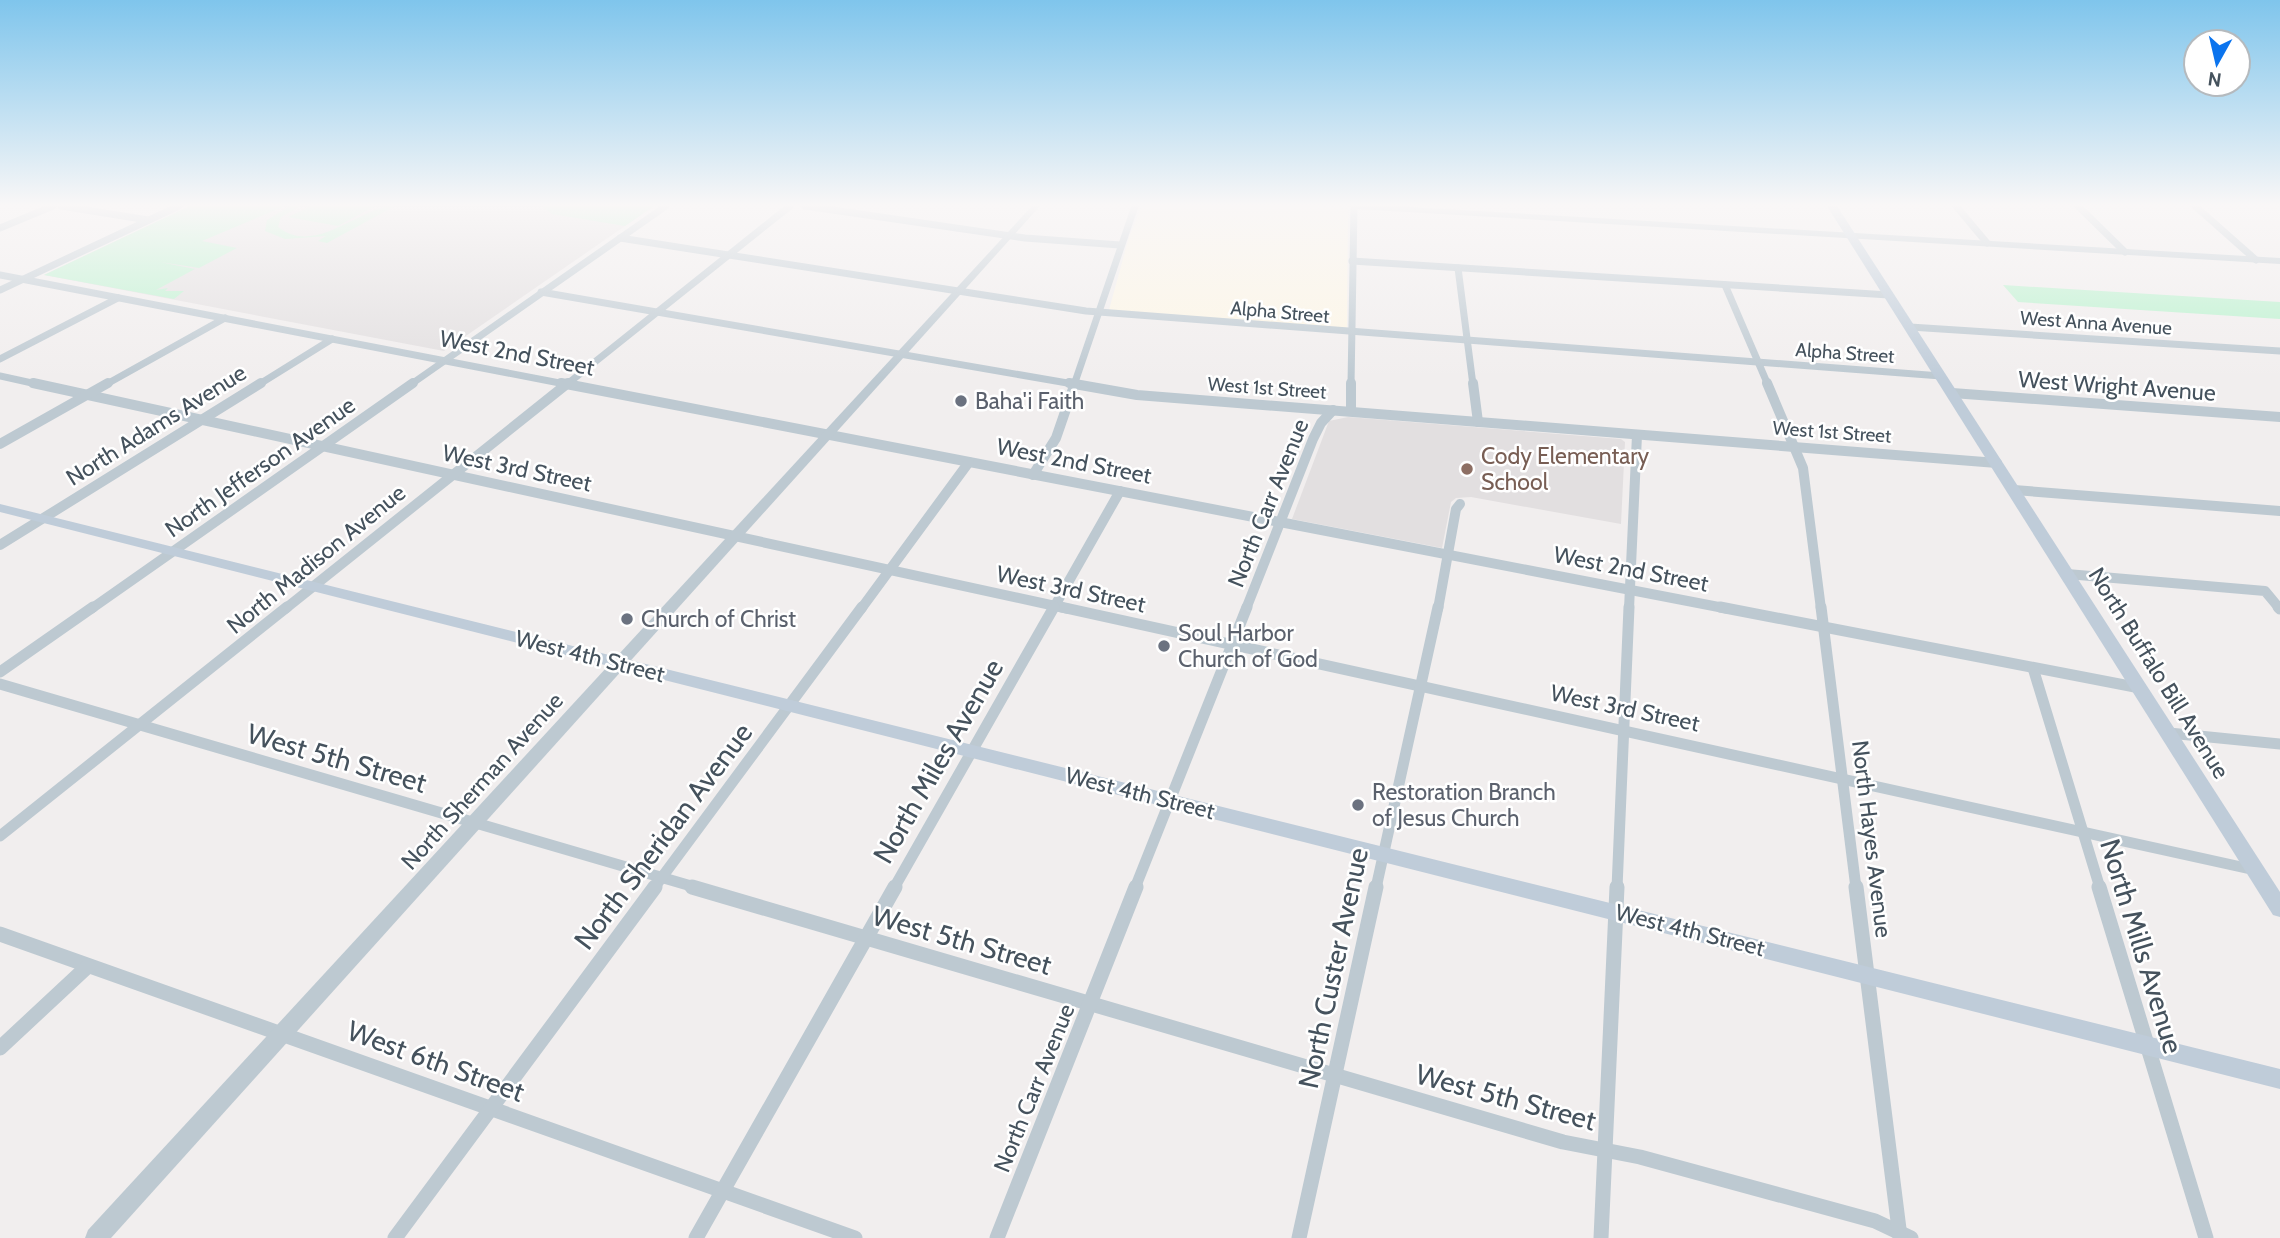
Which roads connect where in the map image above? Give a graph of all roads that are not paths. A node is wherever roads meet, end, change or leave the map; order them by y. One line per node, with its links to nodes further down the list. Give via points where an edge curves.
1 (55, 264): 12 (street)
2 (582, 264): 16 (street, North Jefferson Avenue)
3 (717, 264): 19 (street, North Madison Avenue)
4 (784, 264): 15 (street, Alpha Street)
5 (983, 264): 15 (street, North Sherman Avenue)
6 (1114, 264): 20 (street)
7 (1352, 264): 23 (street)
8 (1394, 264): 10 (street)
9 (1869, 264): 17 (main road, North Buffalo Bill Avenue)
10 (1458, 268): 13 (street); 25 (street)
11 (0, 275): 12 (street, West 2nd Street)
12 (22, 279): 14 (street); 18 (street, West 2nd Street)
13 (1726, 285): 17 (street); 30 (street, North Hayes Avenue)
14 (0, 290)
15 (958, 291): 20 (street, Alpha Street); 27 (street, North Sherman Avenue)
16 (541, 292): 19 (street, West 1st Street); 29 (street, North Jefferson Avenue)
17 (1889, 295): 22 (main road, North Buffalo Bill Avenue)
18 (118, 298): 21 (street, West 2nd Street); 28 (street)
19 (657, 312): 27 (street, West 1st Street); 33 (street, North Madison Avenue)
20 (1098, 312): 23 (street, Alpha Street); 34 (street)
21 (225, 318): 24 (street, West 2nd Street); 36 (street)
22 (1910, 327): 26 (street, West Anna Avenue); 32 (main road, North Buffalo Bill Avenue)
23 (1351, 334): 25 (street, Alpha Street); 38 (street)
24 (332, 338): 29 (street, West 2nd Street); 40 (street, North Adams Avenue)
25 (1469, 342): 30 (street, Alpha Street); 41 (street)
26 (2280, 351)
27 (901, 354): 34 (street, West 1st Street); 42 (street, North Sherman Avenue)
28 (0, 359)
29 (446, 360): 33 (street, West 2nd Street); 45 (street, North Jefferson Avenue)
30 (1757, 363): 32 (street, Alpha Street); 46 (street, North Hayes Avenue)
31 (0, 376): 36 (street, West 3rd Street)
32 (1941, 376): 35 (main road, North Buffalo Bill Avenue)
33 (567, 384): 42 (street, West 2nd Street); 49 (street, North Madison Avenue)
34 (1074, 385): 37 (street, West 1st Street, via 1137,395); 50 (street, via 1056,438)
35 (1952, 393): 39 (street, West Wright Avenue); 48 (main road, North Buffalo Bill Avenue)
36 (87, 395): 40 (street, West 3rd Street); 44 (street)
37 (1333, 410): 38 (street, West 1st Street); 57 (street, North Carr Avenue, via 1313,439)
38 (1351, 411): 41 (street, West 1st Street)
39 (2280, 417)
40 (201, 420): 45 (street, West 3rd Street); 56 (street, North Adams Avenue)
41 (1478, 422): 43 (street, West 1st Street)
42 (826, 435): 47 (street, West 2nd Street); 58 (street, North Sherman Avenue)
43 (1637, 435): 46 (street, West 1st Street); 65 (street)
44 (0, 444)
45 (323, 447): 49 (street, West 3rd Street); 60 (street, North Jefferson Avenue)
46 (1795, 447): 48 (street, West 1st Street); 68 (street, North Hayes Avenue, via 1803,468)
47 (969, 462): 50 (street, West 2nd Street); 62 (street, North Sheridan Avenue)
48 (1997, 463): 51 (main road, North Buffalo Bill Avenue)
49 (452, 475): 58 (street, West 3rd Street); 64 (street, North Madison Avenue)
50 (1033, 475): 52 (street, West 2nd Street)
51 (2014, 490): 55 (street); 63 (main road, North Buffalo Bill Avenue)
52 (1120, 492): 57 (street, West 2nd Street); 66 (street, North Miles Avenue)
53 (1460, 504): 61 (street, North Custer Avenue)
54 (0, 508): 56 (main road, West 4th Street)
55 (2280, 512)
56 (42, 519): 59 (street, North Adams Avenue); 60 (main road, West 4th Street)
57 (1281, 523): 61 (street, West 2nd Street); 69 (street, North Carr Avenue)
58 (733, 537): 62 (street, West 3rd Street); 70 (street, North Sherman Avenue)
59 (0, 545)
60 (173, 551): 64 (main road, West 4th Street); 72 (street, North Jefferson Avenue)
61 (1449, 555): 65 (street, West 2nd Street); 74 (street, North Custer Avenue)
62 (889, 572): 66 (street, West 3rd Street); 76 (street, North Sheridan Avenue)
63 (2067, 574): 67 (street, via 2265,591); 75 (main road, North Buffalo Bill Avenue)
64 (312, 586): 70 (main road, West 4th Street); 77 (street, North Madison Avenue)
65 (1631, 590): 68 (street, West 2nd Street); 78 (street)
66 (1054, 607): 69 (street, West 3rd Street); 81 (street, North Miles Avenue)
67 (2280, 609)
68 (1825, 628): 71 (street, West 2nd Street); 82 (street, North Hayes Avenue)
69 (1233, 645): 74 (street, West 3rd Street); 83 (street, North Carr Avenue)
70 (620, 663): 76 (main road, West 4th Street); 84 (street, North Sherman Avenue)
71 (2034, 668): 75 (street, West 2nd Street); 85 (street, North Mills Avenue)
72 (0, 672)
73 (0, 684): 77 (street, West 5th Street)
74 (1420, 685): 78 (street, West 3rd Street); 87 (street, North Custer Avenue)
75 (2140, 688): 79 (main road, North Buffalo Bill Avenue)
76 (790, 706): 81 (main road, West 4th Street); 89 (street, North Sheridan Avenue)
77 (140, 726): 84 (street, West 5th Street); 86 (street, North Madison Avenue)
78 (1625, 730): 82 (street, West 3rd Street); 91 (street)
79 (2168, 733): 80 (street); 88 (main road, North Buffalo Bill Avenue)
80 (2280, 744)
81 (972, 751): 83 (main road, West 4th Street); 93 (street, North Miles Avenue)
82 (1843, 777): 85 (street, West 3rd Street); 95 (street, North Hayes Avenue)
83 (1171, 801): 87 (main road, West 4th Street); 96 (street, North Carr Avenue)
84 (474, 823): 89 (street, West 5th Street); 97 (street, North Sherman Avenue)
85 (2081, 830): 88 (street, West 3rd Street); 98 (street, North Mills Avenue)
86 (0, 836)
87 (1383, 854): 91 (main road, West 4th Street); 100 (street, North Custer Avenue)
88 (2255, 870): 90 (main road, North Buffalo Bill Avenue)
89 (662, 878): 93 (street, West 5th Street); 102 (street, North Sheridan Avenue)
90 (2280, 908)
91 (1617, 912): 95 (main road, West 4th Street); 103 (street)
92 (0, 934): 94 (street, West 6th Street)
93 (866, 938): 96 (street, West 5th Street); 104 (street, North Miles Avenue)
94 (88, 966): 97 (street, West 6th Street); 99 (street)
95 (1868, 974): 98 (main road, West 4th Street); 105 (street, North Hayes Avenue)
96 (1090, 1003): 100 (street, West 5th Street); 110 (street, North Carr Avenue)
97 (282, 1034): 102 (street, West 6th Street); 106 (street, North Sherman Avenue)
98 (2146, 1044): 101 (main road, West 4th Street); 113 (street, North Mills Avenue)
99 (0, 1048)
100 (1335, 1075): 103 (street, West 5th Street, via 1563,1142); 111 (street, North Custer Avenue)
101 (2280, 1079)
102 (491, 1109): 104 (street, West 6th Street); 107 (street, North Sheridan Avenue)
103 (1606, 1150): 105 (street, West 5th Street, via 1875,1221); 112 (street)
104 (722, 1191): 108 (street, North Miles Avenue); 109 (street, West 6th Street)
105 (1904, 1236)
106 (96, 1238)
107 (395, 1238)
108 (695, 1238)
109 (855, 1238)
110 (997, 1238)
111 (1299, 1238)
112 (1601, 1238)
113 (2206, 1238)

